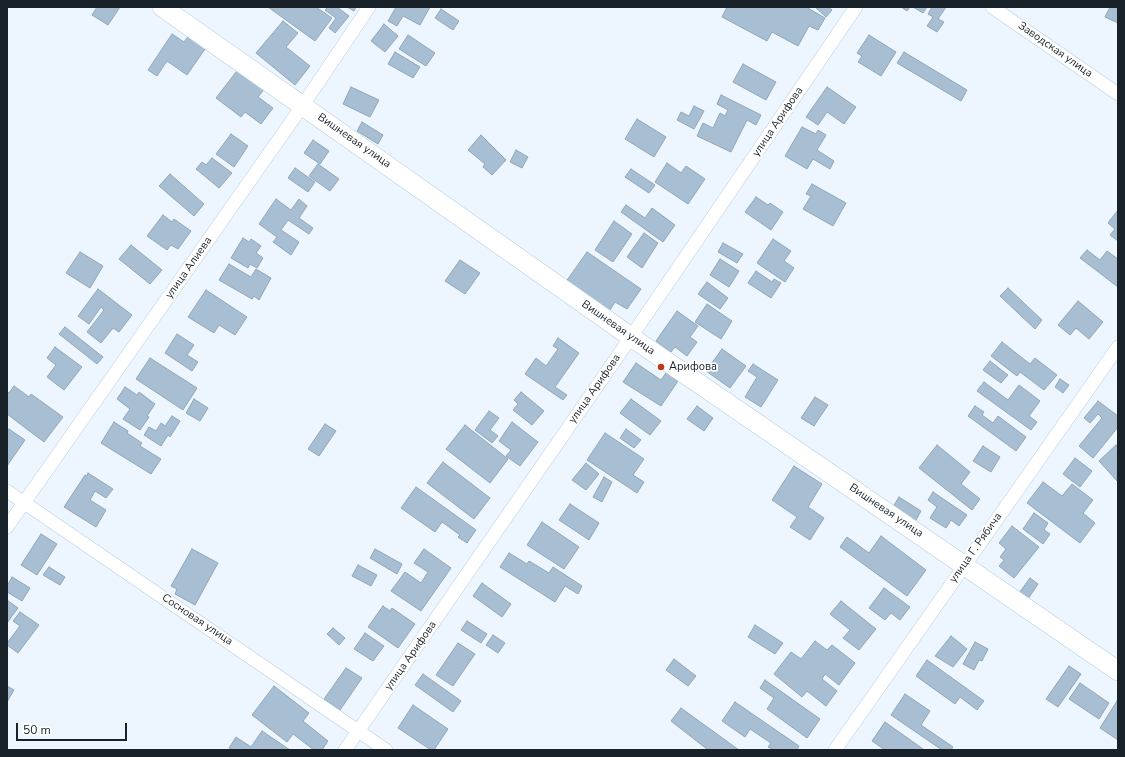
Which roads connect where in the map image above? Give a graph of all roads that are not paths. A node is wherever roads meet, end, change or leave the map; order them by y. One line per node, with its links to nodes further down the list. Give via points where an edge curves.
1 (162, 7): 6 (street, Вишневая улица)
2 (369, 7): 6 (street, улица Алиева)
3 (856, 7): 7 (street, улица Арифова)
4 (992, 7): 5 (street, Заводская улица)
5 (1118, 94)
6 (303, 105): 7 (street, Вишневая улица); 10 (street, улица Алиева)
7 (631, 338): 12 (street, Вишневая улица); 14 (street, улица Арифова)
8 (1118, 347): 12 (street, улица Г. Рябича)
9 (7, 491): 10 (street, Сосновая улица)
10 (25, 503): 11 (street, улица Алиева); 14 (street, Сосновая улица)
11 (7, 527)
12 (964, 565): 13 (street, Вишневая улица); 17 (street, улица Г. Рябича)
13 (1118, 671)
14 (358, 731): 15 (street, улица Арифова); 16 (street, Сосновая улица)
15 (345, 750)
16 (386, 750)
17 (835, 750)

